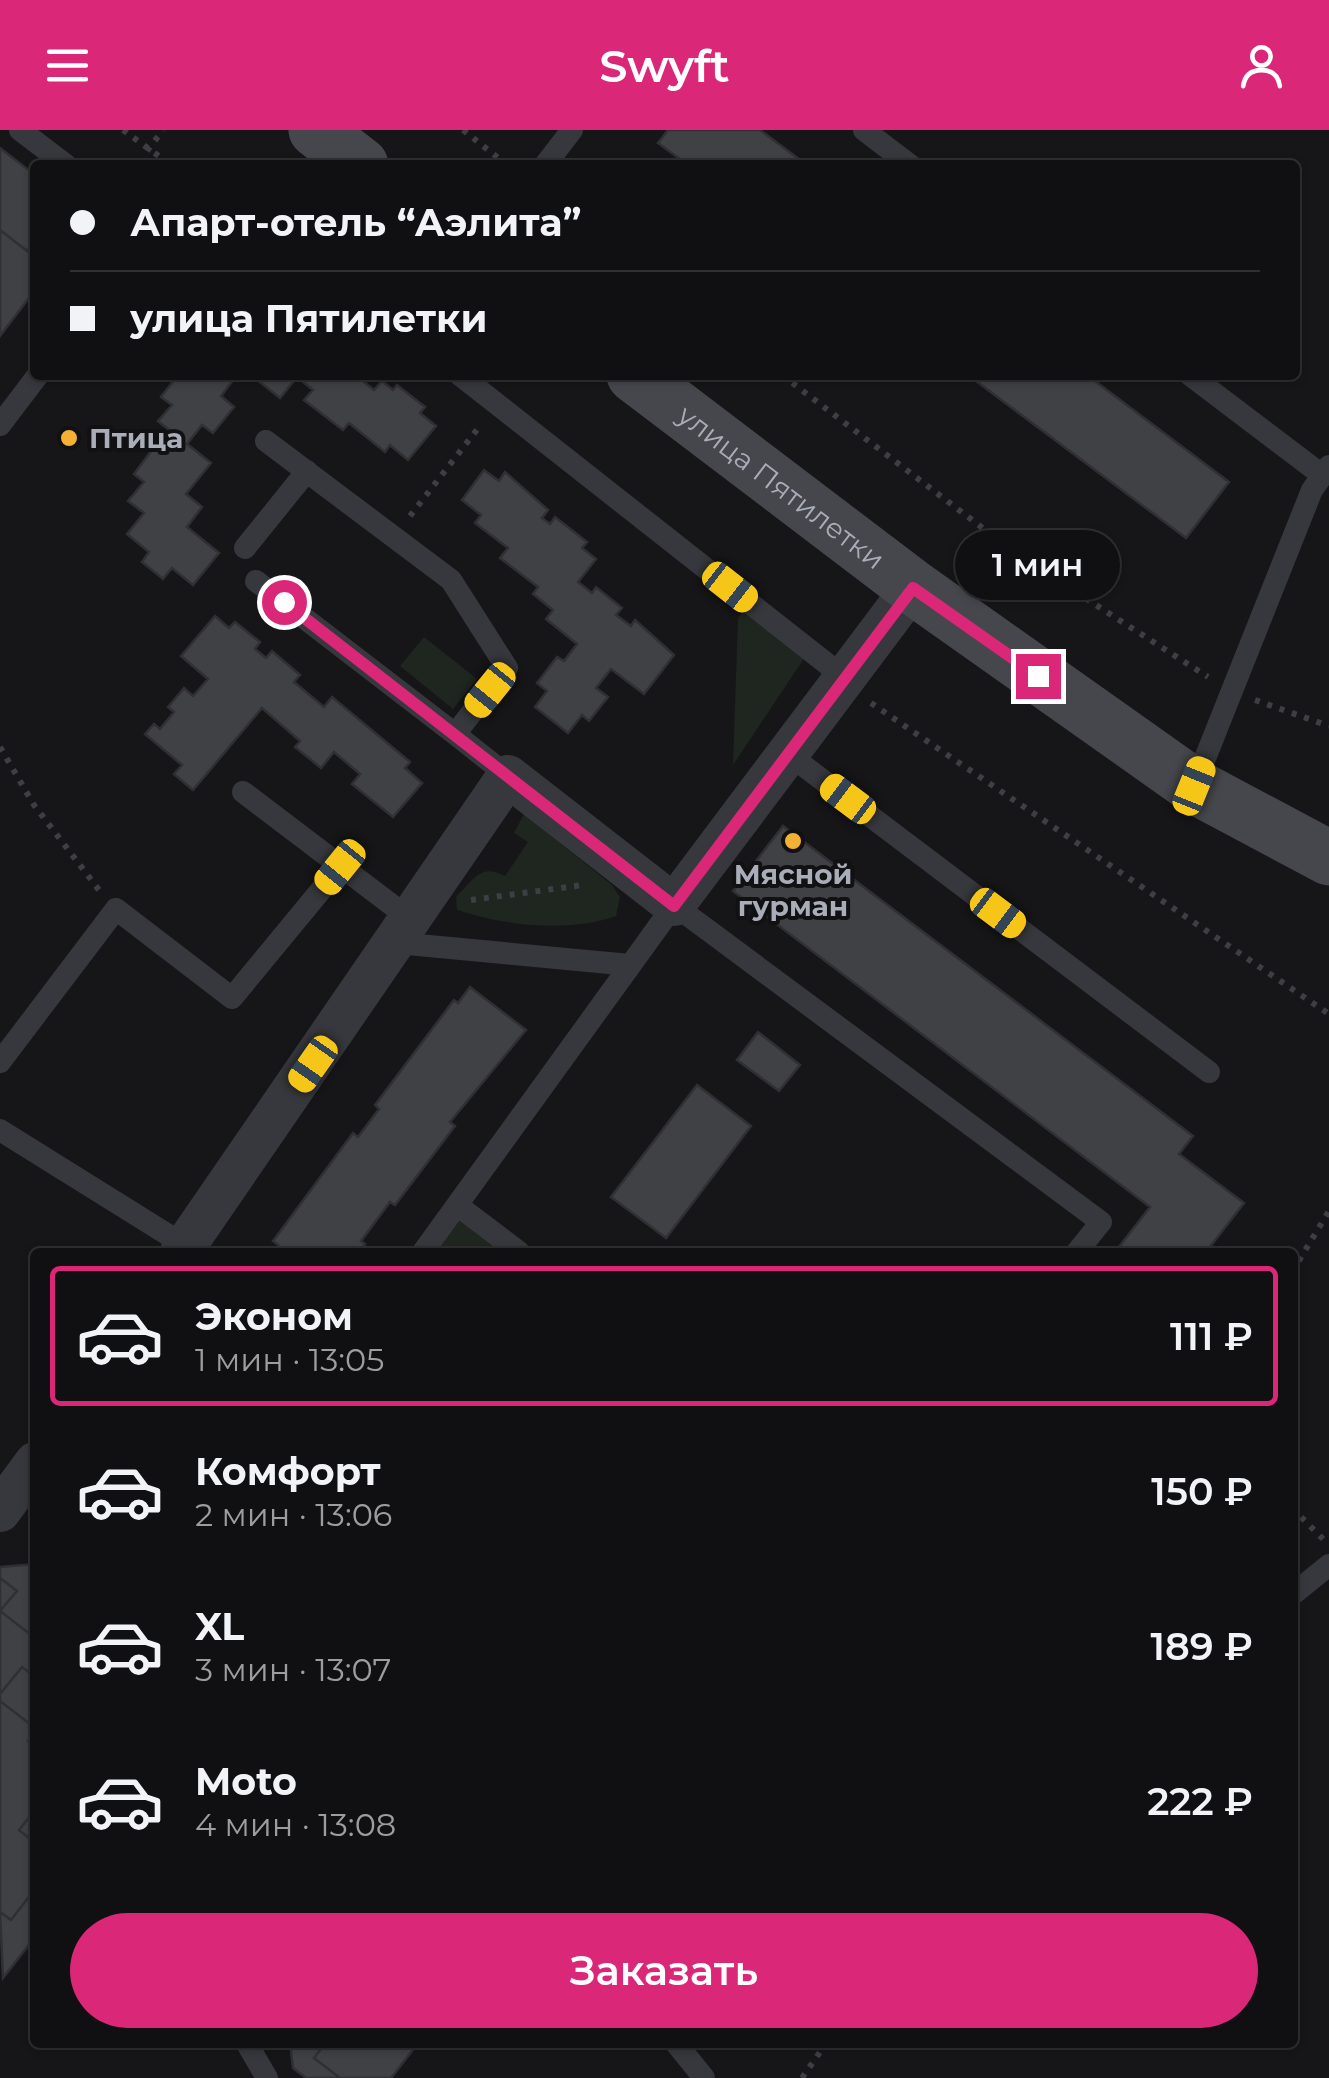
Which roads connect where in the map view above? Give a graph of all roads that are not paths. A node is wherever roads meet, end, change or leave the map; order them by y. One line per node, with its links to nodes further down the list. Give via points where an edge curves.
1 (20, 130): 5 (lane)
2 (316, 130): 6 (main road)
3 (572, 130): 7 (lane)
4 (864, 130): 8 (lane)
5 (59, 160)
6 (355, 160)
7 (549, 160)
8 (903, 160)
9 (34, 380): 13 (lane)
10 (466, 380): 20 (lane)
11 (641, 380): 19 (main road, улица Пятилетки)
12 (1197, 380): 16 (lane)
13 (0, 425)
14 (266, 440): 15 (lane)
15 (307, 470): 17 (lane); 21 (lane, via 452,580 507,668)
16 (1326, 470): 24 (lane, via 1312,490)
17 (244, 548)
18 (256, 581): 21 (lane)
19 (913, 588): 20 (street); 24 (main road, улица Пятилетки)
20 (845, 678): 22 (street)
21 (455, 734): 23 (lane)
22 (788, 754): 28 (street); 32 (lane)
23 (508, 776): 28 (street); 29 (street)
24 (1194, 786): 26 (main road, улица Пятилетки)
25 (243, 792): 27 (lane)
26 (1329, 858)
27 (340, 867): 29 (lane); 31 (lane, via 232,998 116,909)
28 (674, 906): 30 (lane); 39 (lane, via 1101,1222)
29 (412, 922): 30 (lane); 36 (street)
30 (630, 966): 34 (lane)
31 (0, 1062)
32 (1209, 1072)
33 (0, 1130): 35 (lane)
34 (457, 1205): 37 (lane); 38 (lane)
35 (182, 1248)
36 (185, 1248)
37 (425, 1248)
38 (514, 1248)
39 (1080, 1248)
40 (30, 1474): 41 (street)
41 (14, 1509)
42 (1329, 1564): 43 (lane)
43 (1298, 1590)
44 (250, 2048): 46 (lane)
45 (680, 2048): 47 (lane)
46 (267, 2078)
47 (704, 2078)

